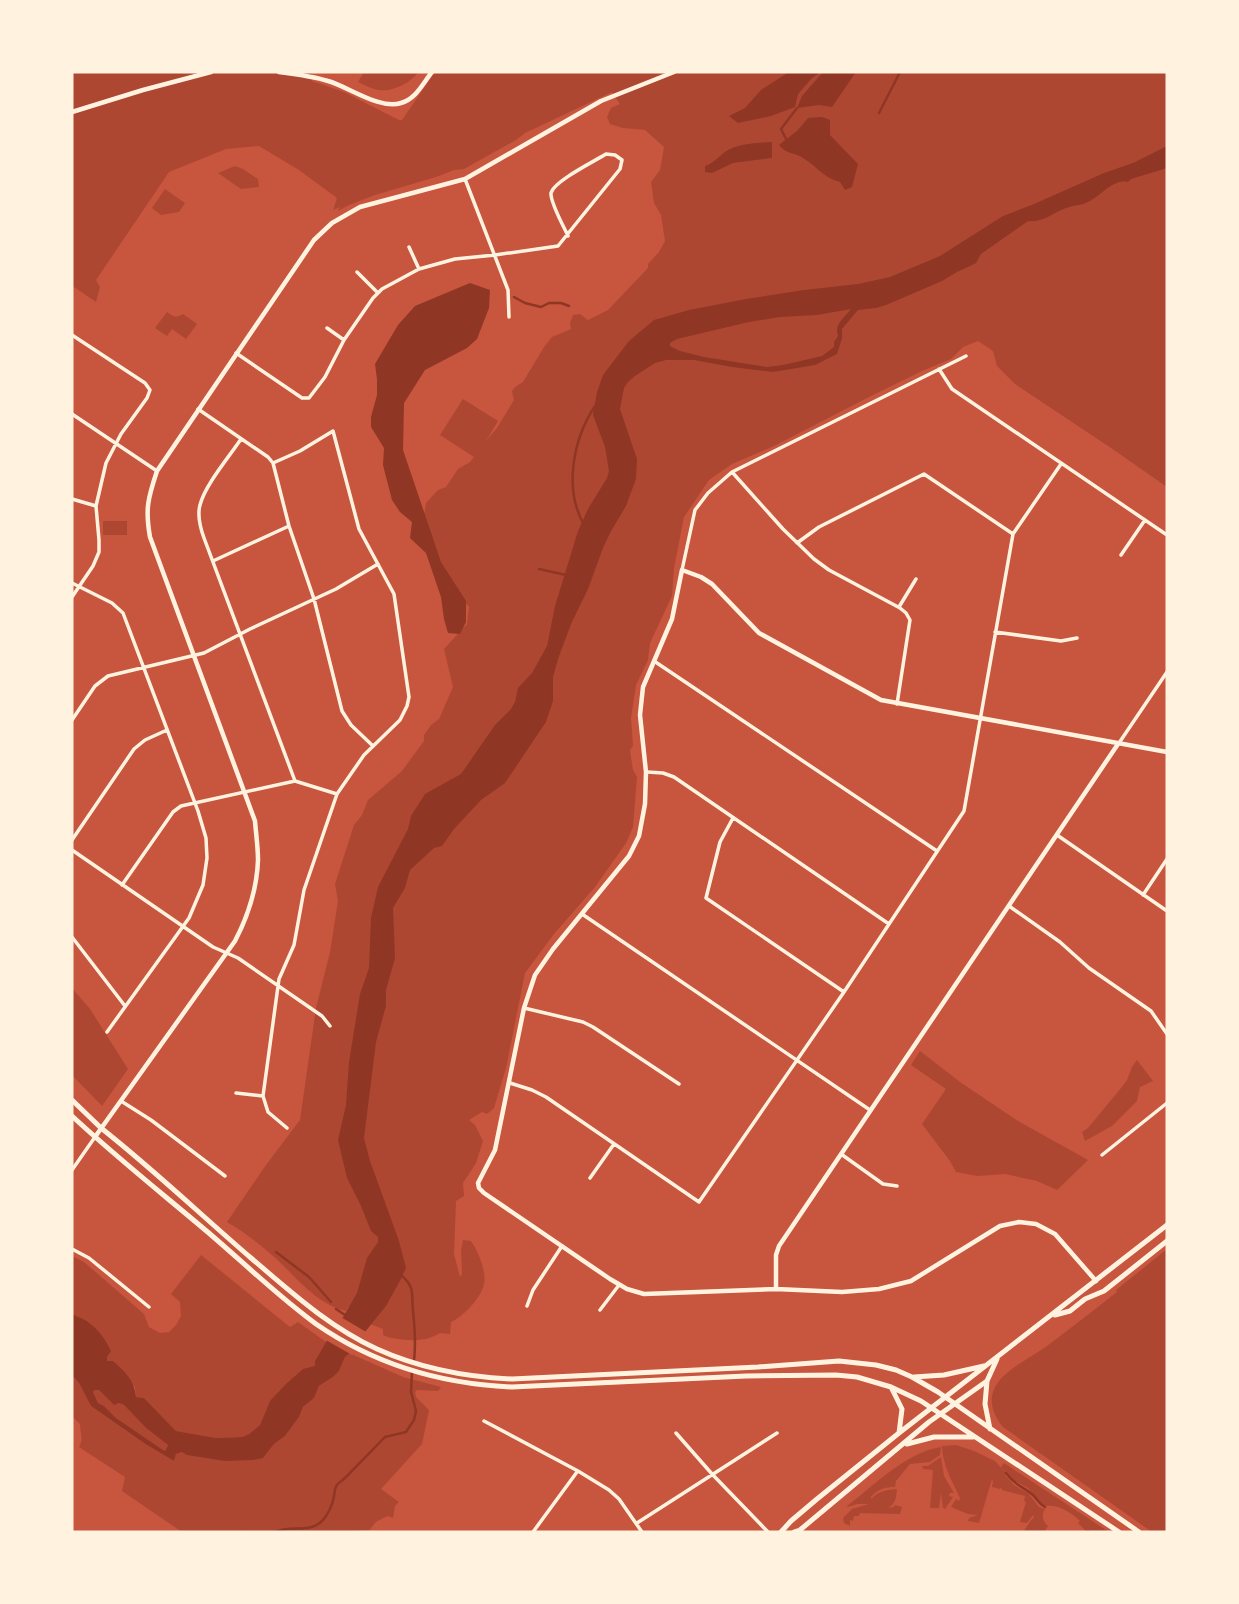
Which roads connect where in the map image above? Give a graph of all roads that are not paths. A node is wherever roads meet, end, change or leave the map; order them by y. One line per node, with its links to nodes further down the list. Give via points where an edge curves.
1 (211, 72): 5 (street)
2 (279, 72): 3 (street, via 328,80 394,105 412,98)
3 (432, 72)
4 (674, 72): 6 (street, via 601,101)
5 (72, 112)
6 (465, 178): 9 (street); 17 (street, via 360,207 332,223 314,240)
7 (568, 236): 7 (street, via 620,169 622,160 615,155 606,154 551,192); 9 (street, via 555,247)
8 (409, 247): 10 (street)
9 (495, 255): 10 (street); 13 (street, via 508,290)
10 (419, 269): 12 (street)
11 (357, 272): 12 (street)
12 (378, 293): 16 (street)
13 (509, 317)
14 (327, 328): 16 (street)
15 (72, 335): 23 (street, via 150,390)
16 (344, 340): 17 (street, via 325,377 306,398)
17 (236, 353): 20 (street)
18 (965, 356): 19 (street)
19 (939, 369): 25 (street, via 951,389); 27 (street)
20 (198, 408): 22 (street); 26 (street)
21 (72, 414): 23 (street)
22 (241, 439): 24 (street); 36 (street, via 200,504 200,523)
23 (116, 444): 26 (street); 29 (street, via 106,463)
24 (273, 463): 31 (street); 37 (street, via 332,431 356,523)
25 (1061, 464): 30 (street); 32 (street)
26 (157, 471): 48 (street, via 148,498 150,537)
27 (732, 472): 34 (street); 38 (street, via 695,510)
28 (72, 499): 29 (street)
29 (96, 506): 41 (street, via 99,552)
30 (1145, 520): 33 (street); 35 (street)
31 (289, 526): 36 (street); 43 (street)
32 (1013, 534): 34 (street, via 924,474 819,527); 45 (street)
33 (1167, 535)
34 (797, 543): 44 (street, via 829,570)
35 (1121, 555)
36 (213, 561): 46 (street)
37 (378, 564): 43 (street); 57 (street, via 396,601 409,697 400,720)
38 (682, 570): 49 (street, via 671,619); 52 (street, via 712,584 759,633 875,697)
39 (916, 579): 44 (street)
40 (72, 583): 41 (street)
41 (80, 586): 42 (street); 50 (street, via 120,610)
42 (72, 597)
43 (314, 599): 46 (street); 57 (street, via 342,711)
44 (899, 607): 52 (street, via 910,620)
45 (995, 632): 47 (street, via 1061,641); 54 (street)
46 (240, 635): 48 (street); 60 (street)
47 (1077, 638)
48 (194, 656): 50 (street); 61 (street)
49 (654, 661): 59 (street, via 640,708); 68 (street)
50 (144, 667): 53 (street, via 99,682); 55 (street)
51 (1167, 672): 56 (street)
52 (897, 704): 54 (street)
53 (72, 720)
54 (981, 720): 56 (street); 68 (street, via 964,811)
55 (167, 730): 63 (street); 66 (street, via 134,749)
56 (1118, 744): 58 (street); 65 (street)
57 (373, 746): 62 (street)
58 (1167, 752)
59 (646, 772): 64 (street, via 674,777); 74 (street, via 636,845)
60 (295, 781): 61 (street); 62 (street)
61 (245, 791): 63 (street); 78 (street, via 255,821 258,860 253,896)
62 (337, 794): 79 (street, via 304,890 295,946)
63 (195, 802): 70 (street, via 173,812); 76 (street, via 207,858 203,885)
64 (733, 817): 75 (street); 80 (street, via 720,842 706,898)
65 (1056, 835): 71 (street); 72 (street)
66 (72, 840)
67 (72, 850): 70 (street)
68 (937, 852): 75 (street)
69 (1167, 859): 71 (street)
70 (122, 885): 76 (street)
71 (1143, 895): 73 (street)
72 (1009, 906): 85 (street, via 1151,1011); 94 (street)
73 (1167, 911)
74 (582, 914): 82 (street, via 546,957); 86 (street)
75 (889, 924): 80 (street)
76 (183, 928): 78 (street); 81 (street)
77 (72, 937): 81 (street)
78 (226, 954): 79 (street); 92 (street)
79 (278, 986): 83 (street); 90 (street)
80 (845, 992): 86 (street)
81 (125, 1006): 84 (street)
82 (524, 1008): 87 (street); 88 (street, via 583,1022)
83 (330, 1026)
84 (107, 1032)
85 (1167, 1034)
86 (797, 1060): 94 (street); 99 (street, via 699,1202)
87 (510, 1083): 99 (street, via 546,1097); 108 (street, via 495,1150 478,1186)
88 (679, 1084)
89 (236, 1093): 90 (street)
90 (263, 1096): 97 (street, via 268,1112)
91 (72, 1100): 96 (main road)
92 (121, 1101): 96 (street); 103 (street)
93 (1167, 1103): 101 (street)
94 (870, 1110): 100 (street)
95 (72, 1116): 98 (main road)
96 (102, 1128): 98 (street); 119 (main road, via 302,1303 334,1326 408,1361 489,1378 839,1361 876,1364)
97 (287, 1128)
98 (95, 1137): 102 (street); 121 (main road, via 298,1309 368,1353 405,1368 444,1379 512,1387 836,1375)
99 (614, 1144): 104 (street)
100 (841, 1154): 105 (street, via 883,1184); 112 (street, via 779,1246)
101 (1102, 1154)
102 (72, 1170)
103 (225, 1176)
104 (590, 1178)
105 (897, 1186)
106 (1167, 1225): 110 (main road)
107 (1167, 1241): 116 (main road, via 1104,1291 1064,1314)
108 (562, 1247): 111 (street); 113 (street)
109 (72, 1249): 114 (street)
110 (1096, 1281): 112 (street, via 1055,1234 1024,1222 1000,1226 895,1286 860,1292); 116 (main road)
111 (619, 1285): 112 (street, via 651,1295); 115 (street)
112 (776, 1289)
113 (527, 1306)
114 (149, 1307)
115 (600, 1310)
116 (1052, 1315): 117 (main road)
117 (997, 1359): 118 (main road); 120 (main road)
118 (987, 1366): 119 (main road); 122 (main road)
119 (912, 1377): 122 (main road)
120 (987, 1381): 123 (main road); 127 (main road)
121 (891, 1387): 124 (main road); 130 (main road, via 902,1409)
122 (946, 1398): 123 (main road); 124 (main road)
123 (955, 1404): 125 (main road); 127 (main road)
124 (933, 1408): 125 (main road); 130 (main road)
125 (942, 1414): 131 (main road); 132 (main road)
126 (484, 1421): 133 (street)
127 (990, 1429): 142 (main road)
128 (676, 1433): 134 (street)
129 (778, 1433): 134 (street)
130 (900, 1433): 139 (main road)
131 (974, 1437): 132 (main road, via 934,1437); 141 (main road)
132 (904, 1445): 140 (main road)
133 (578, 1471): 135 (street, via 620,1499); 136 (street)
134 (712, 1474): 135 (street); 138 (street)
135 (637, 1523): 137 (street)
136 (533, 1532)
137 (642, 1532)
138 (768, 1532)
139 (781, 1532)
140 (794, 1532)
141 (1119, 1532)
142 (1139, 1532)

